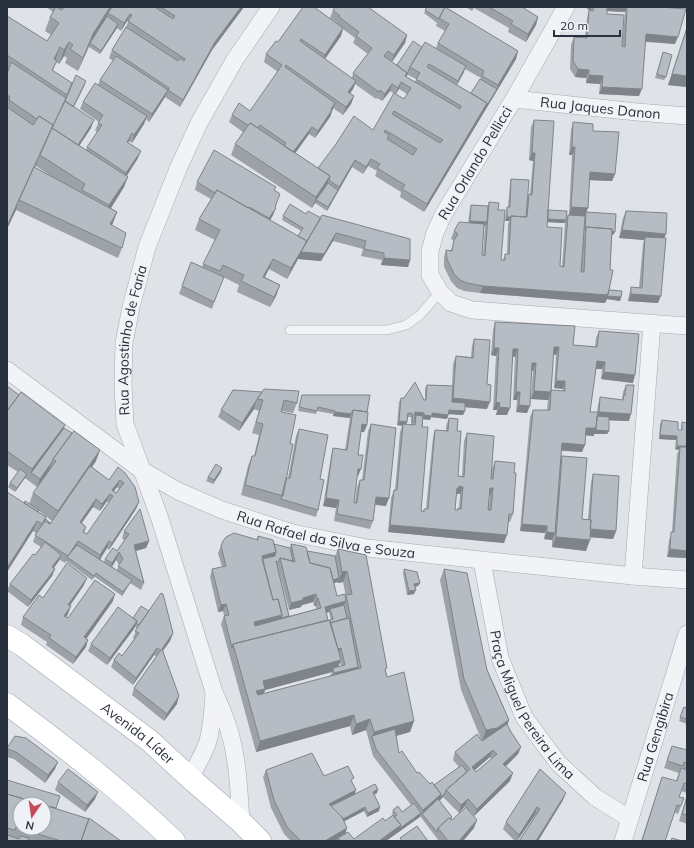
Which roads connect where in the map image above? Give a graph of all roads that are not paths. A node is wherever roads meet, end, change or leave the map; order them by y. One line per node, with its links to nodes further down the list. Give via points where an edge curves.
1 (271, 7): 10 (street, Rua Agostinho de Faria, via 234,61 199,123 146,247 124,343 123,378 125,424)
2 (566, 7): 3 (street, Rua Orlando Pellicci)
3 (514, 99): 4 (street, Rua Jaques Danon); 5 (street, Rua Orlando Pellicci, via 435,232 430,251 430,274)
4 (687, 116)
5 (440, 292): 6 (street, Rua Orlando Pellicci, via 451,303 472,310); 8 (lane, via 420,315 406,325 387,330)
6 (652, 323): 7 (street, Rua Orlando Pellicci); 12 (street)
7 (687, 326)
8 (290, 330)
9 (7, 370): 10 (street, Rua Rafael da Silva e Souza)
10 (140, 468): 11 (street, Rua Rafael da Silva e Souza, via 178,491 222,510 293,533 367,548); 16 (street, Rua Agostinho de Faria, via 159,516)
11 (482, 561): 12 (street, Rua Rafael da Silva e Souza); 19 (street, Praça Miguel Pereira Lima, via 500,658 524,717 558,763 595,797)
12 (633, 576): 13 (street, Rua Rafael da Silva e Souza)
13 (687, 580)
14 (687, 634): 19 (street, Rua Gengibira)
15 (7, 636): 18 (main road, Avenida Líder, via 150,741)
16 (214, 692): 18 (street, Rua Agostinho de Faria, via 208,741); 20 (street, Rua Agostinho de Faria, via 230,731 237,765)
17 (7, 704): 21 (main road, via 60,743)
18 (190, 778): 20 (main road, Avenida Líder)
19 (630, 819): 23 (street, Rua Gengibira)
20 (241, 822): 22 (main road, Avenida Líder)
21 (174, 841)
22 (260, 841)
23 (623, 841)

